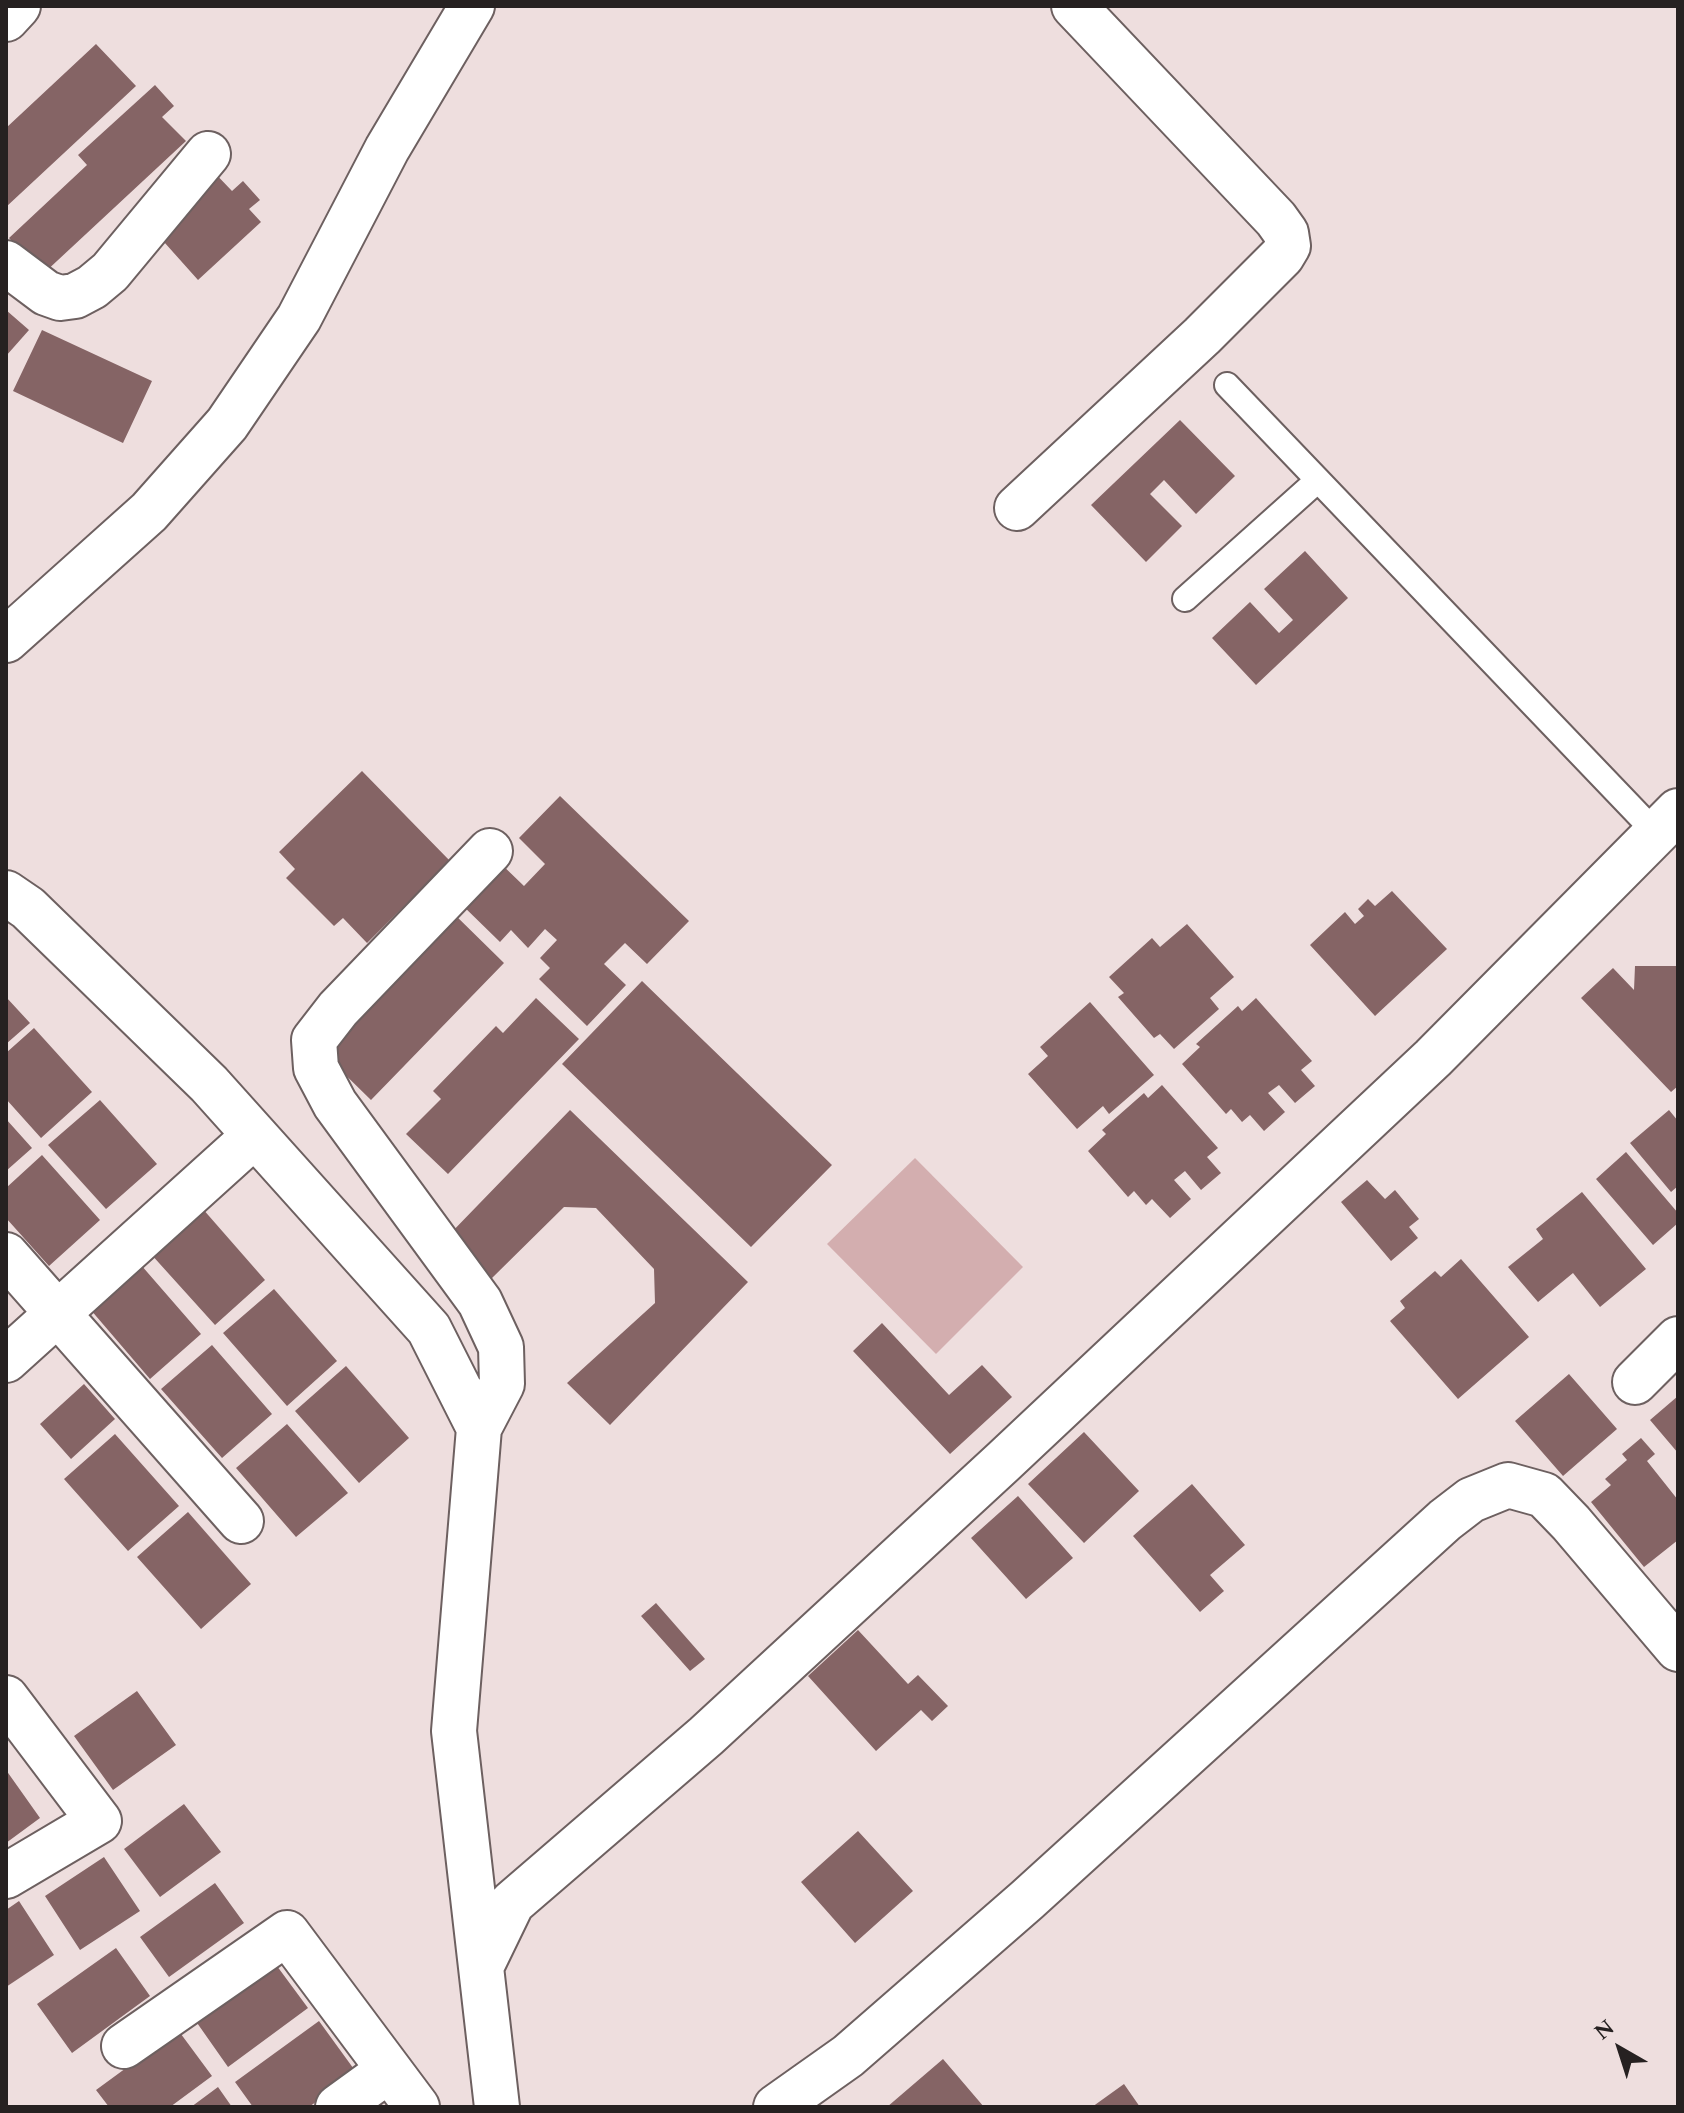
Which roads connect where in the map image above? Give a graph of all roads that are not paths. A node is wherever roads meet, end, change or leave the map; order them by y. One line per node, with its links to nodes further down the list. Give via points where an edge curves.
1 (18, 6): 4 (street)
2 (472, 6): 11 (street, via 387,149 299,318 227,424 149,512)
3 (1074, 6): 9 (street, via 1276,219 1288,246 1202,336)
4 (6, 19)
5 (208, 154): 6 (street, via 92,287 60,298)
6 (6, 263)
7 (1227, 385): 8 (lane)
8 (1318, 480): 10 (lane); 12 (lane)
9 (1017, 508)
10 (1185, 599)
11 (6, 640)
12 (1671, 833): 26 (street, via 1016,1450 706,1736 512,1903)
13 (490, 851): 21 (street, via 314,1040 316,1068 335,1104 480,1302 501,1347 502,1384)
14 (6, 893): 15 (street, via 28,908 209,1084)
15 (254, 1136): 17 (street); 21 (street, via 429,1329)
16 (6, 1255): 17 (street)
17 (59, 1313): 19 (street); 22 (street)
18 (1678, 1339): 20 (street)
19 (6, 1360)
20 (1635, 1382)
21 (479, 1428): 26 (street, via 454,1731)
22 (241, 1521)
23 (1678, 1649): 32 (street, via 1544,1495 1508,1485 1471,1500 1004,1921 848,2056)
24 (6, 1698): 25 (street, via 99,1821)
25 (6, 1876)
26 (481, 1967): 31 (street)
27 (124, 2046): 28 (street, via 287,1933)
28 (389, 2070): 29 (street); 30 (street)
29 (338, 2107)
30 (417, 2107)
31 (497, 2107)
32 (776, 2107)

